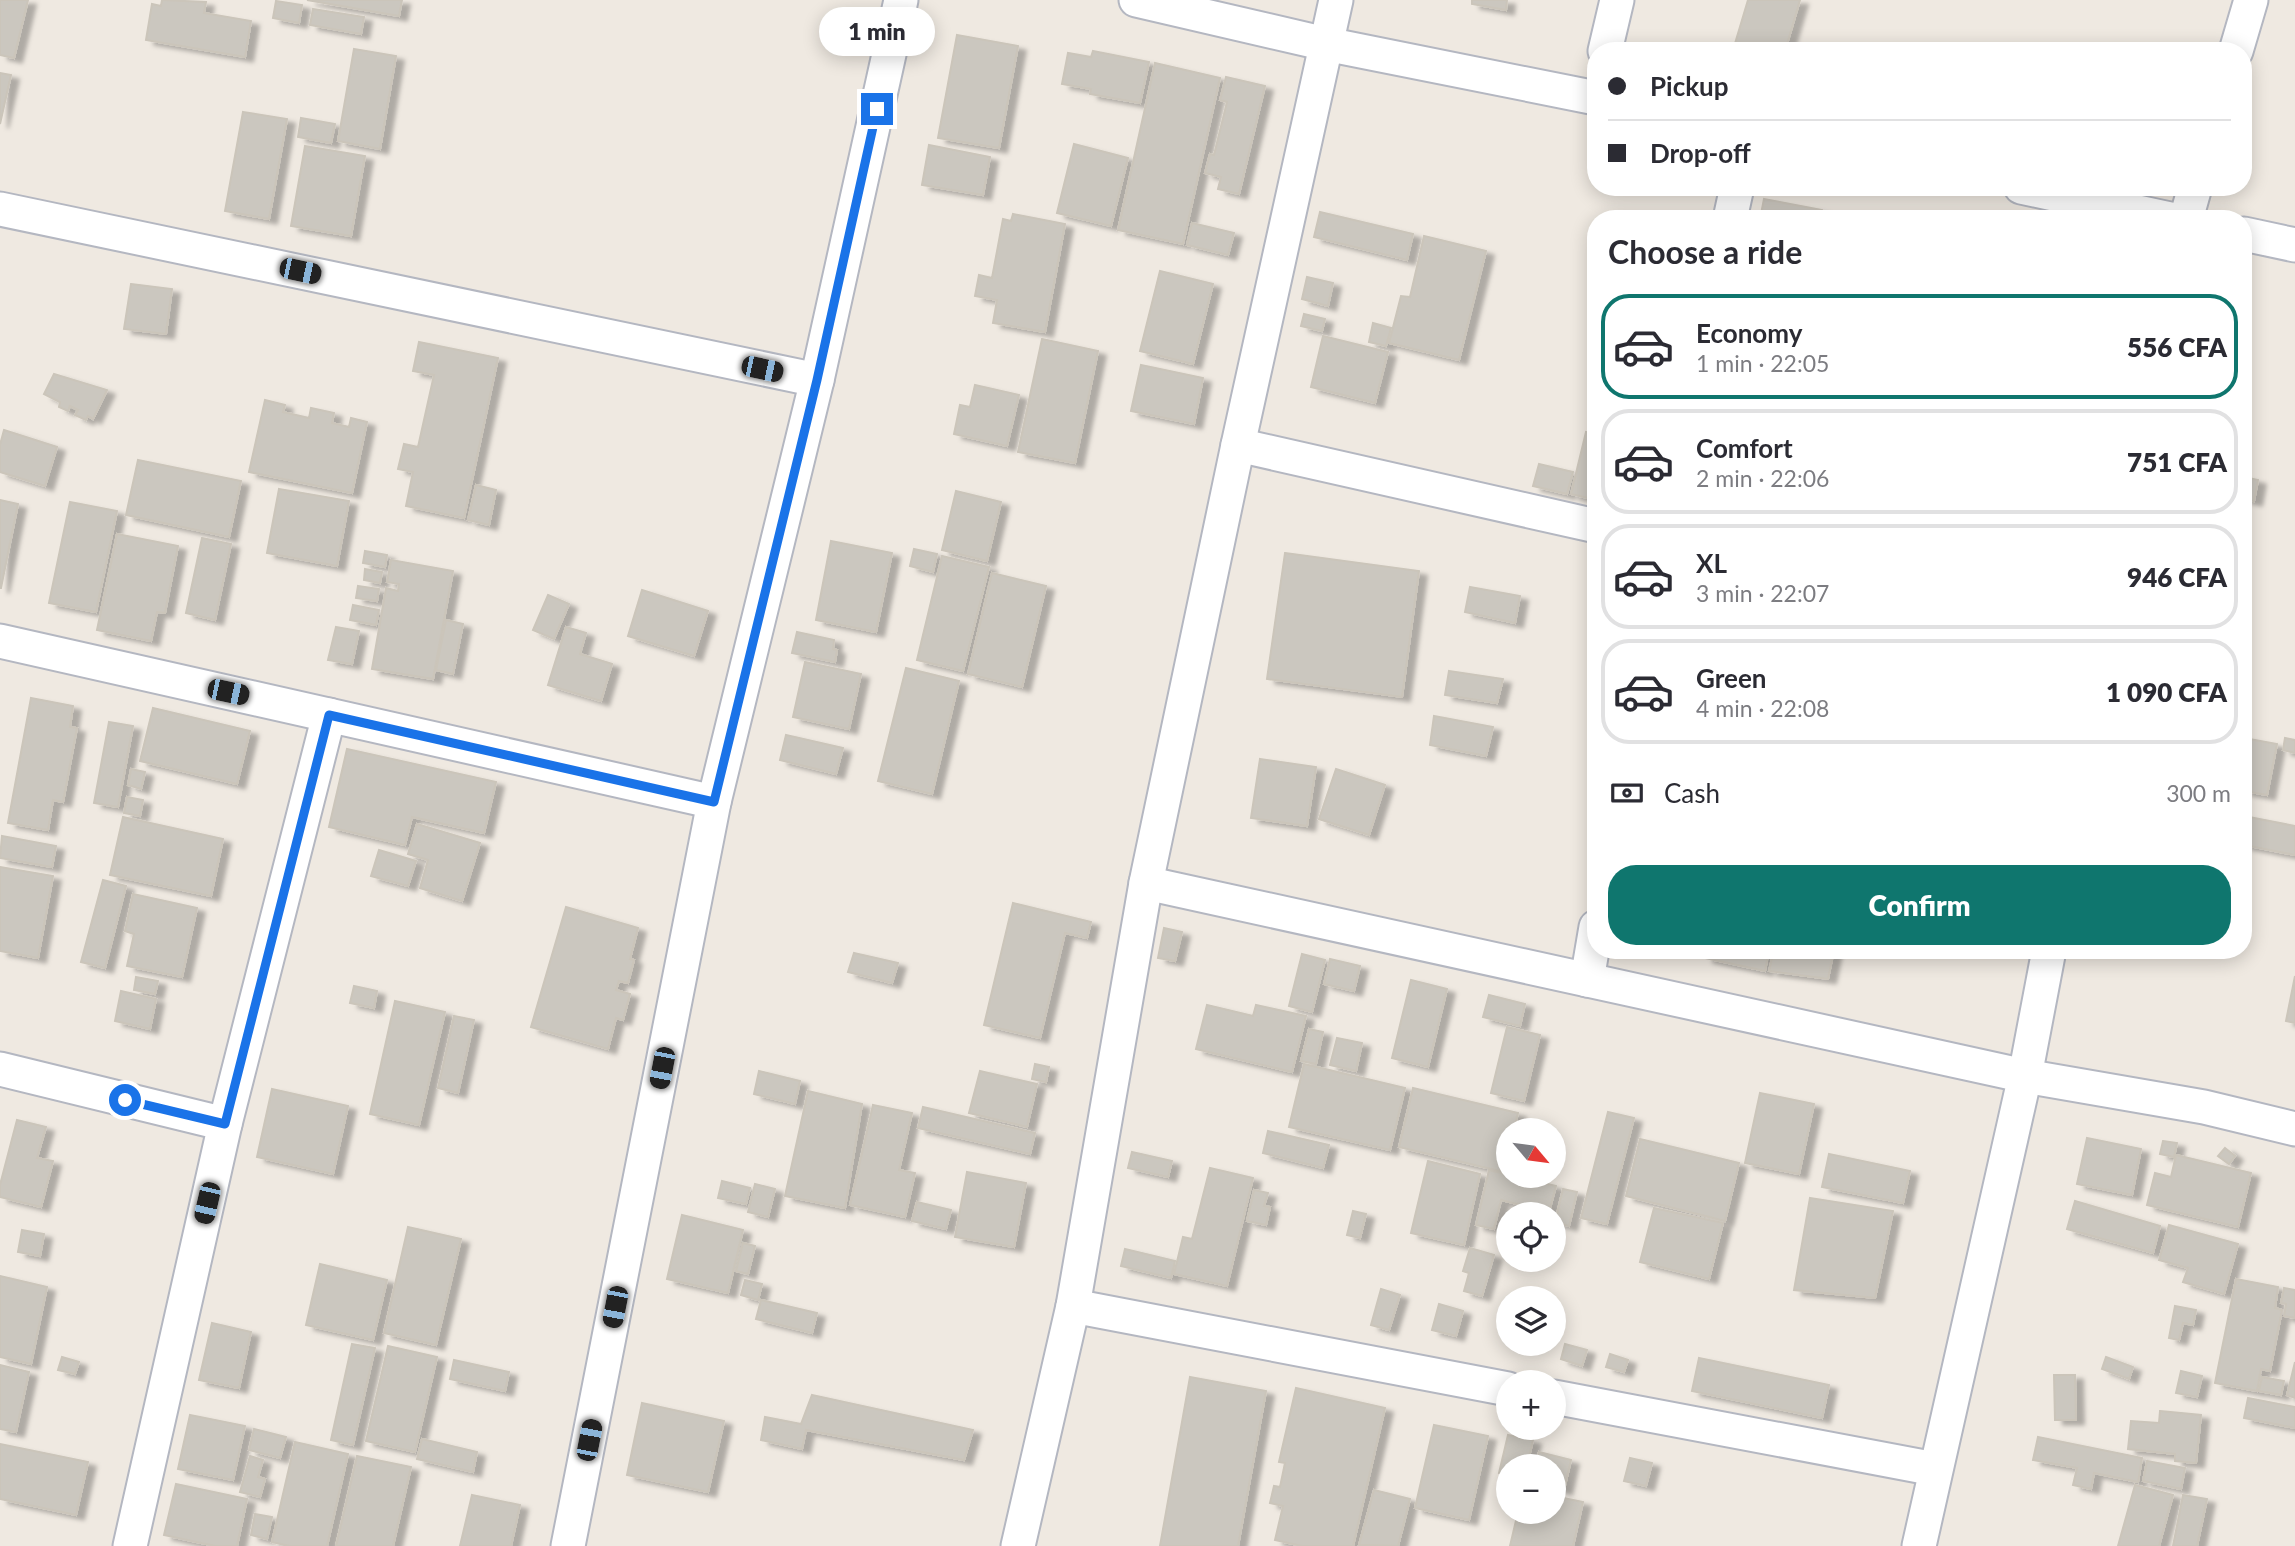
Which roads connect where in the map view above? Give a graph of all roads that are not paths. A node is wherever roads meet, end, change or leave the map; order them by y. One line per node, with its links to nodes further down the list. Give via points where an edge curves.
1 (901, 0): 15 (street)
2 (1136, 0): 8 (street)
3 (1336, 0): 8 (street)
4 (1618, 0): 6 (street)
5 (2251, 0): 7 (street)
6 (1607, 42)
7 (2239, 42)
8 (1326, 44): 9 (street); 16 (street)
9 (1587, 92)
10 (2063, 196): 12 (street)
11 (0, 209): 15 (street)
12 (2128, 210)
13 (2252, 236): 14 (street)
14 (2295, 245)
15 (817, 380): 20 (street)
16 (1238, 445): 17 (street); 21 (street)
17 (1587, 524)
18 (0, 641): 19 (street)
19 (329, 715): 20 (street); 27 (street)
20 (714, 802): 34 (street)
21 (1146, 883): 24 (street); 29 (street)
22 (1591, 959): 24 (street)
23 (2047, 959): 26 (street)
24 (1587, 980): 26 (street)
25 (0, 1069): 27 (street)
26 (2025, 1076): 28 (street, via 2204,1107); 32 (street)
27 (225, 1124): 33 (street)
28 (2295, 1129)
29 (1073, 1306): 30 (street); 35 (street)
30 (1496, 1387)
31 (1566, 1399): 32 (street)
32 (1935, 1469): 36 (street)
33 (130, 1546)
34 (568, 1546)
35 (1018, 1546)
36 (1919, 1546)

